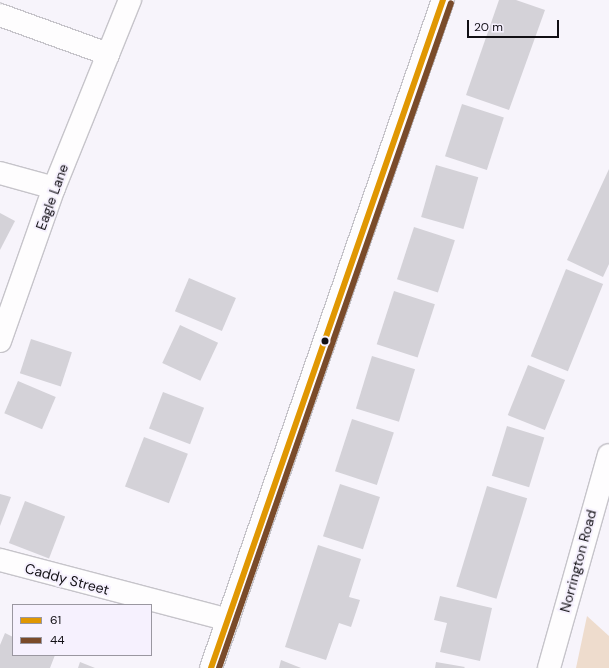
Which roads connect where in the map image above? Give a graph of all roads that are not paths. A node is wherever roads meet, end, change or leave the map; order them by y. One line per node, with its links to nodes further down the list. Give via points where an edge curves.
1 (130, 0): 4 (street, Eagle Lane)
2 (443, 0): 10 (street)
3 (0, 15): 4 (street)
4 (108, 54): 6 (street, Eagle Lane)
5 (0, 173): 6 (street)
6 (54, 188): 7 (street, Eagle Lane)
7 (0, 341)
8 (609, 455): 12 (street, Norrington Road)
9 (0, 560): 10 (street, Caddy Street)
10 (228, 620): 11 (street)
11 (211, 668)
12 (550, 668)

